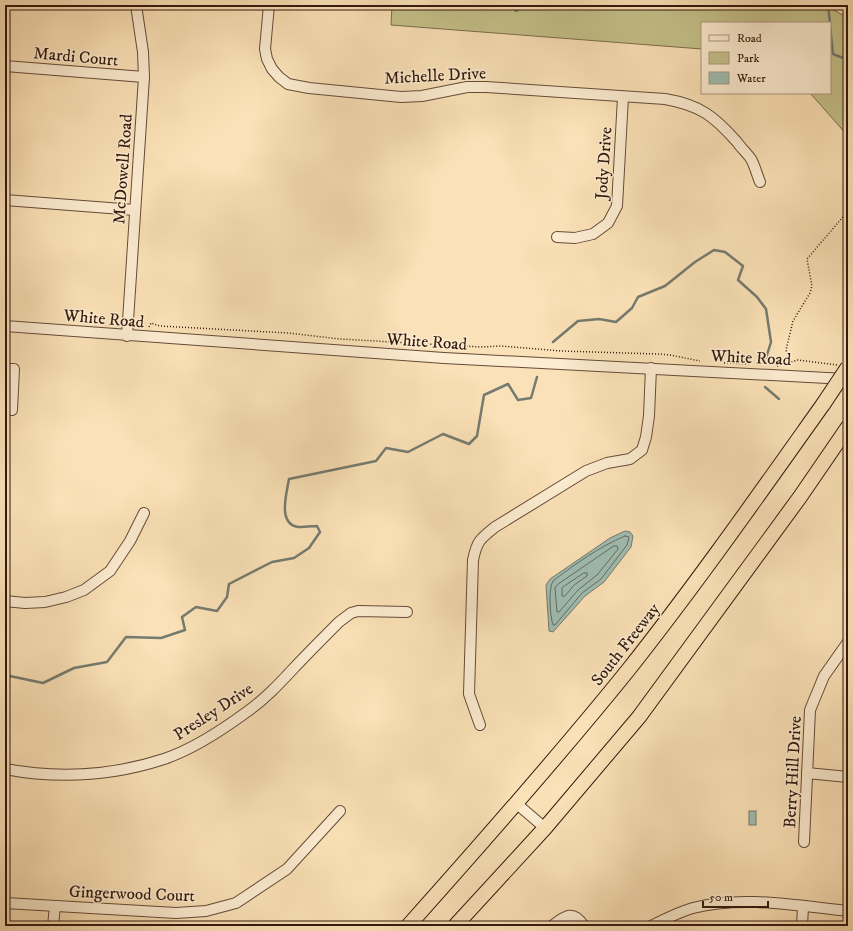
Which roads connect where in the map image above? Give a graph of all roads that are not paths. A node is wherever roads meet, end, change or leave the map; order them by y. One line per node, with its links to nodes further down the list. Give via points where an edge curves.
1 (136, 5): 4 (street, McDowell Road)
2 (269, 5): 5 (street, Michelle Drive, via 265,49 267,59 275,73 288,84 401,97 422,96 467,87)
3 (5, 66): 4 (street, Mardi Court)
4 (144, 77): 8 (street, McDowell Road)
5 (623, 97): 6 (street, Michelle Drive, via 665,99 697,108 724,127 751,159); 9 (street, Jody Drive, via 617,206 608,223 593,234 575,238)
6 (760, 182)
7 (5, 200): 8 (street)
8 (135, 210): 11 (street, McDowell Road)
9 (557, 237)
10 (5, 326): 11 (street, White Road)
11 (128, 336): 13 (street, White Road, via 444,358)
12 (845, 366): 26 (highway, South Freeway, bridge, via 824,403 708,567)
13 (651, 368): 15 (street, White Road); 22 (street, via 649,416 642,450 630,459 607,463 586,471 495,527 476,545 472,560 469,694)
14 (5, 369): 16 (street, via 14,370 12,410)
15 (848, 379)
16 (5, 409)
17 (848, 427): 28 (highway, via 640,717)
18 (144, 514): 19 (street, via 110,571 84,590 45,602)
19 (5, 601)
20 (407, 612): 23 (street, Presley Drive, via 365,610 351,613 249,711 199,743 165,758 109,772 85,774 53,775)
21 (848, 642): 24 (street, Berry Hill Drive, via 824,676 810,710)
22 (480, 725)
23 (5, 769)
24 (807, 773): 25 (street); 29 (street, Berry Hill Drive)
25 (848, 777)
26 (517, 804): 28 (street); 35 (highway, South Freeway)
27 (340, 811): 31 (street, Gingerwood Court, via 287,869 236,903 206,911 176,913)
28 (545, 828): 36 (highway)
29 (804, 842)
30 (5, 903): 31 (street, Gingerwood Court)
31 (54, 906): 34 (street)
32 (803, 907): 33 (street); 39 (street, via 752,902 729,903 694,908); 40 (street)
33 (848, 911)
34 (53, 926)
35 (408, 926)
36 (455, 926)
37 (552, 926): 38 (street, via 564,916 578,918)
38 (584, 926)
39 (651, 926)
40 (802, 926)

